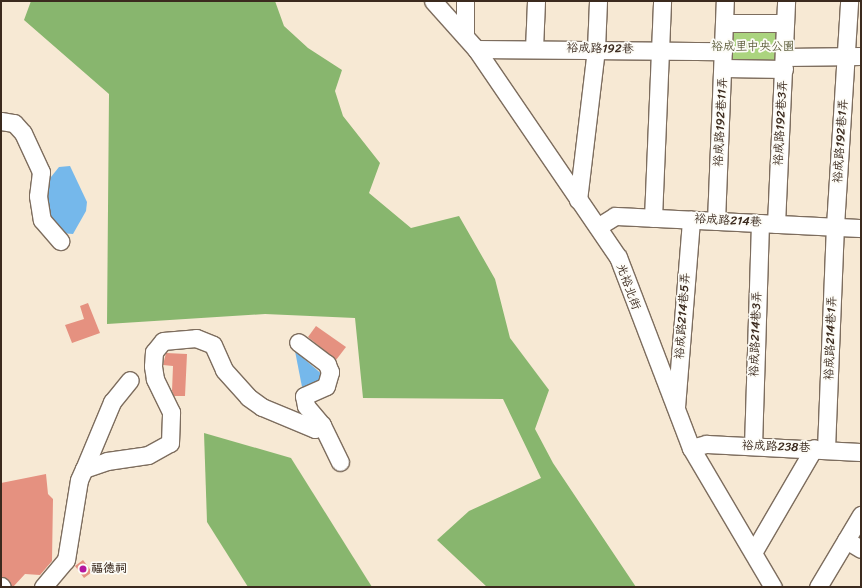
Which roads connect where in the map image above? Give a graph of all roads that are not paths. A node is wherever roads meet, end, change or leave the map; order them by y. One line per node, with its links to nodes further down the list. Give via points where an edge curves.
1 (433, 1): 11 (street, 光裕北街, via 447,19)
2 (466, 1): 11 (street)
3 (536, 1): 13 (street)
4 (598, 1): 14 (street)
5 (662, 1): 15 (street)
6 (725, 1): 9 (street, 裕成路192巷11弄)
7 (786, 1): 10 (street, 裕成路192巷3弄)
8 (849, 1): 17 (street, 裕成路192巷1弄)
9 (725, 23): 10 (street); 16 (street, 裕成路192巷11弄)
10 (785, 23): 18 (street, 裕成路192巷3弄)
11 (465, 33): 12 (street, 光裕北街)
12 (476, 49): 13 (street, 裕成路192巷); 21 (street, 光裕北街)
13 (534, 49): 14 (street, 裕成路192巷)
14 (596, 49): 15 (street, 裕成路192巷); 21 (street)
15 (661, 50): 16 (street, 裕成路192巷); 22 (street)
16 (724, 50): 19 (street, 裕成路192巷11弄)
17 (854, 56): 18 (street); 27 (street, 裕成路192巷1弄)
18 (784, 63): 19 (street); 25 (street, 裕成路192巷3弄)
19 (724, 68): 24 (street, 裕成路192巷11弄)
20 (1, 121): 29 (street, via 14,123 23,133 41,172 38,196 42,220)
21 (578, 200): 26 (street, 光裕北街)
22 (653, 218): 23 (street, 裕成路214巷); 26 (street, 裕成路214巷, via 615,216)
23 (691, 220): 24 (street, 裕成路214巷); 32 (street, 裕成路214巷5弄)
24 (716, 221): 25 (street, 裕成路214巷)
25 (768, 223): 27 (street, 裕成路214巷); 34 (street, 裕成路214巷3弄)
26 (599, 226): 32 (street, 光裕北街, via 618,257)
27 (835, 226): 28 (street, 裕成路214巷); 36 (street, 裕成路214巷1弄)
28 (861, 228)
29 (60, 241)
30 (298, 342): 33 (street, via 327,364 330,372 326,386 304,396 306,406)
31 (130, 380): 39 (street, via 112,402)
32 (676, 413): 35 (street, 光裕北街)
33 (322, 425): 38 (street); 39 (street, via 315,429 262,407 224,370 213,345 181,336 163,341 154,352 155,379 171,412 170,443 148,455 107,460)
34 (753, 446): 35 (street, 裕成路238巷, via 706,444); 36 (street, 裕成路238巷)
35 (691, 448): 43 (street, 光裕北街)
36 (820, 448): 37 (street, 裕成路238巷); 43 (street)
37 (861, 452)
38 (340, 462)
39 (84, 469): 44 (street, via 79,480 66,560)
40 (861, 515): 41 (street)
41 (846, 540): 42 (street); 46 (street)
42 (861, 549)
43 (754, 551): 45 (street, 光裕北街)
44 (43, 587)
45 (773, 587)
46 (818, 587)

